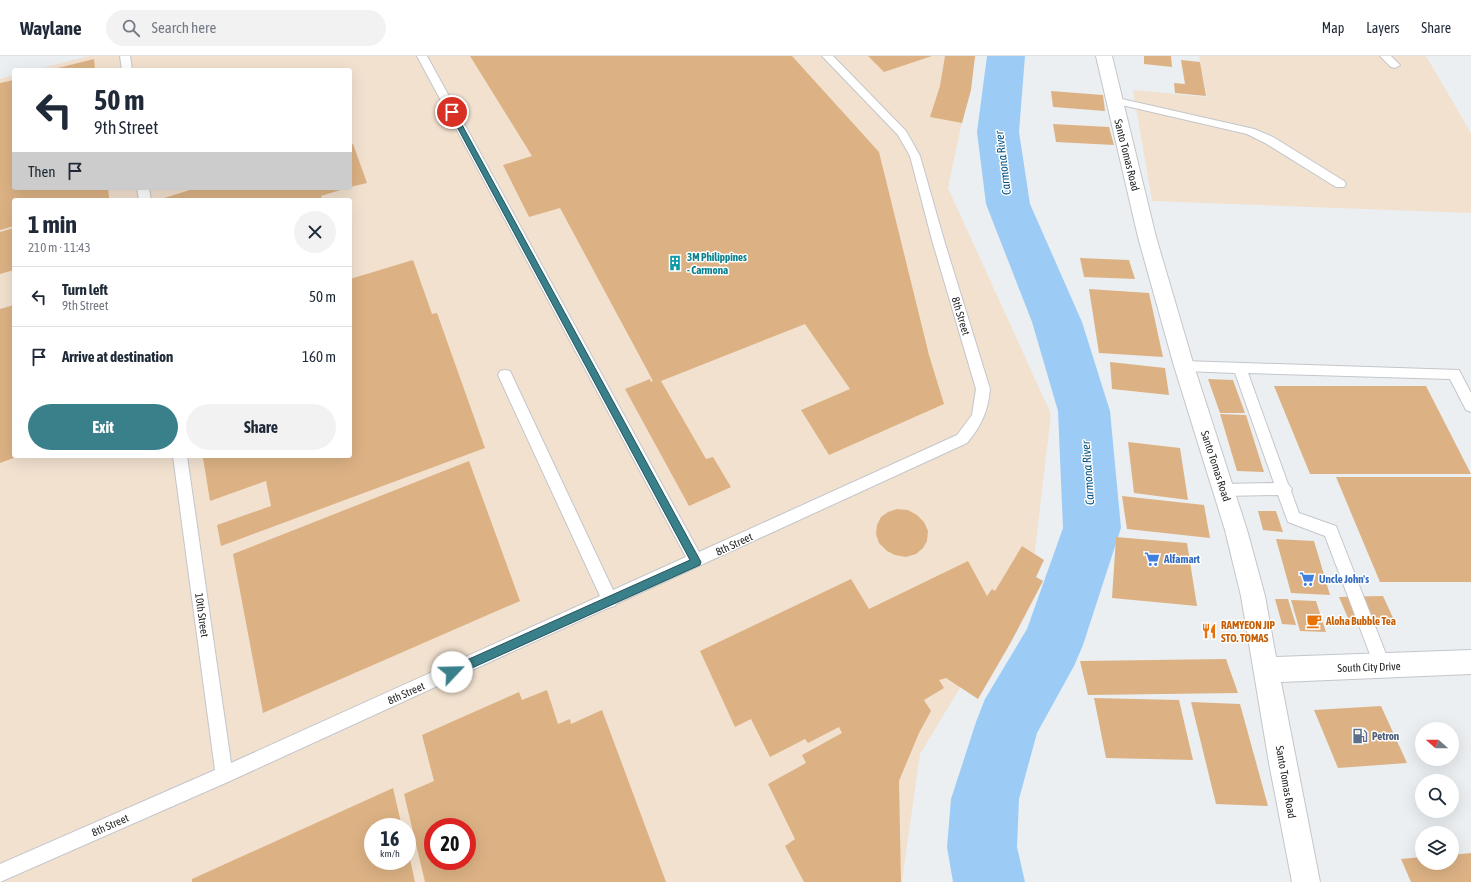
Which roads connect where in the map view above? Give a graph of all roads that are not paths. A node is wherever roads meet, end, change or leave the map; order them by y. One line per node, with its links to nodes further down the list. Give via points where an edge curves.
1 (125, 56): 7 (lane)
2 (422, 56): 17 (lane)
3 (827, 56): 17 (lane, 8th Street, via 902,133 915,156 983,389 982,408 978,420 962,439)
4 (1104, 56): 8 (street, Santo Tomas Road)
5 (1385, 56): 6 (lane)
6 (1395, 65)
7 (127, 68)
8 (1113, 100): 9 (lane, via 1250,130); 10 (street, Santo Tomas Road, via 1147,237)
9 (1340, 184)
10 (1184, 366): 11 (lane); 16 (street, Santo Tomas Road)
11 (1240, 368): 13 (lane, via 1454,374); 15 (lane)
12 (506, 375): 18 (lane)
13 (1471, 406)
14 (180, 458): 22 (lane, 10th Street)
15 (1285, 489): 16 (lane); 20 (lane, via 1294,517 1331,532)
16 (1224, 490): 21 (street, Santo Tomas Road, via 1253,596)
17 (696, 562): 18 (lane, 8th Street)
18 (610, 601): 22 (lane, 8th Street)
19 (1471, 662): 20 (street, South City Drive)
20 (1383, 666): 21 (street, South City Drive)
21 (1267, 670): 24 (street, Santo Tomas Road, via 1282,763)
22 (224, 775): 23 (lane, 8th Street)
23 (0, 873)
24 (1306, 882)

